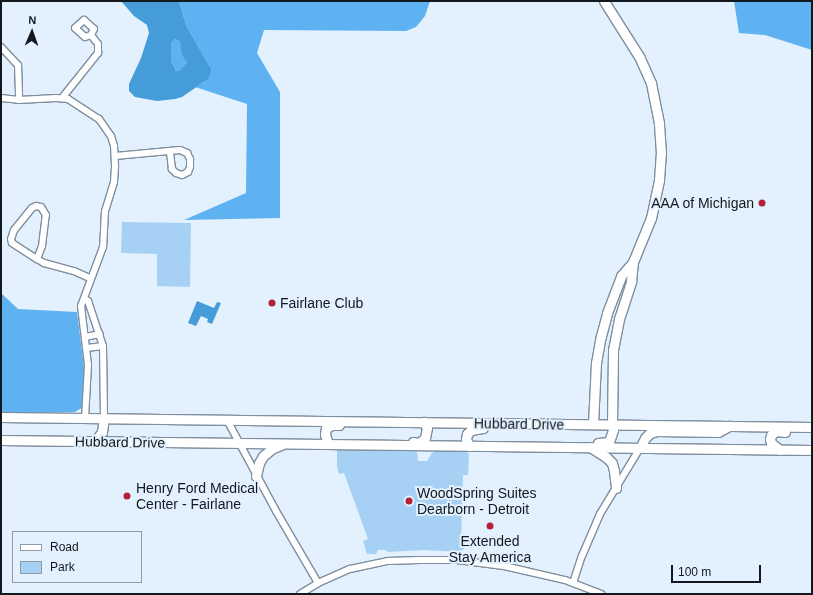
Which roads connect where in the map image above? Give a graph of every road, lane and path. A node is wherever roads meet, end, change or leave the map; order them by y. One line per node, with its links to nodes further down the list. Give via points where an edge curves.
1 (604, 1): 10 (street, via 646,71 654,93 659,123 661,153 657,194 647,229)
2 (91, 35): 5 (street, via 98,44 96,56)
3 (1, 47): 6 (street, via 18,66)
4 (1, 98): 6 (street)
5 (62, 98): 6 (street); 8 (street, via 75,102 99,119 111,136)
6 (18, 100)
7 (170, 152): 8 (street)
8 (115, 156): 11 (street, via 114,182 105,211 103,247)
9 (37, 259): 9 (street, via 12,243 11,239 14,230 36,206 45,211 46,215 42,246); 11 (street)
10 (633, 262): 13 (street, via 621,276); 14 (street, via 631,281)
11 (90, 278): 12 (street)
12 (85, 299): 15 (street); 17 (street, via 82,301 80,312)
13 (607, 315): 14 (street); 16 (street)
14 (618, 319): 20 (street)
15 (100, 334): 17 (street); 18 (street)
16 (601, 336): 20 (street, via 610,340); 21 (street)
17 (85, 337): 19 (street)
18 (103, 346): 19 (street); 25 (street)
19 (87, 348): 24 (street, via 88,404)
20 (614, 350): 22 (street)
21 (594, 388): 22 (street); 30 (street)
22 (612, 388): 31 (street)
23 (1, 417): 24 (street, Hubbard Drive)
24 (85, 418): 25 (street, Hubbard Drive)
25 (104, 418): 26 (street, Hubbard Drive); 36 (street, via 102,432)
26 (227, 420): 27 (street, Hubbard Drive); 37 (street)
27 (386, 422): 28 (street, Hubbard Drive); 39 (street, via 376,426 332,425 326,428)
28 (424, 422): 29 (street, Hubbard Drive); 40 (street, via 427,428 426,435 419,443 392,442)
29 (541, 424): 30 (street, Hubbard Drive); 41 (street, via 530,429 476,428 467,434)
30 (593, 424): 31 (street, Hubbard Drive)
31 (612, 424): 32 (street, Hubbard Drive); 42 (street, via 612,437 609,442 603,444 540,442)
32 (730, 426): 33 (street, Hubbard Drive); 44 (street, via 718,432 657,431 645,438)
33 (812, 427)
34 (812, 432): 45 (street, via 776,432 770,439)
35 (1, 440): 36 (street, Hubbard Drive)
36 (95, 441): 37 (street, Hubbard Drive)
37 (240, 443): 38 (street, Hubbard Drive); 47 (street)
38 (286, 444): 39 (street, Hubbard Drive); 47 (street, via 273,448 263,456)
39 (328, 444): 40 (street, Hubbard Drive)
40 (382, 445): 41 (street, Hubbard Drive)
41 (469, 446): 42 (street, Hubbard Drive)
42 (525, 446): 43 (street, Hubbard Drive)
43 (590, 447): 44 (street, Hubbard Drive); 48 (street, via 612,464)
44 (640, 448): 45 (street, Hubbard Drive); 48 (street)
45 (780, 450): 46 (street, Hubbard Drive)
46 (812, 450)
47 (256, 476): 49 (street)
48 (616, 488): 50 (street, via 591,534)
49 (318, 583): 50 (street, via 365,565 419,560 457,560 500,566); 51 (street)
50 (573, 583): 52 (street)
51 (300, 594)
52 (601, 594)

